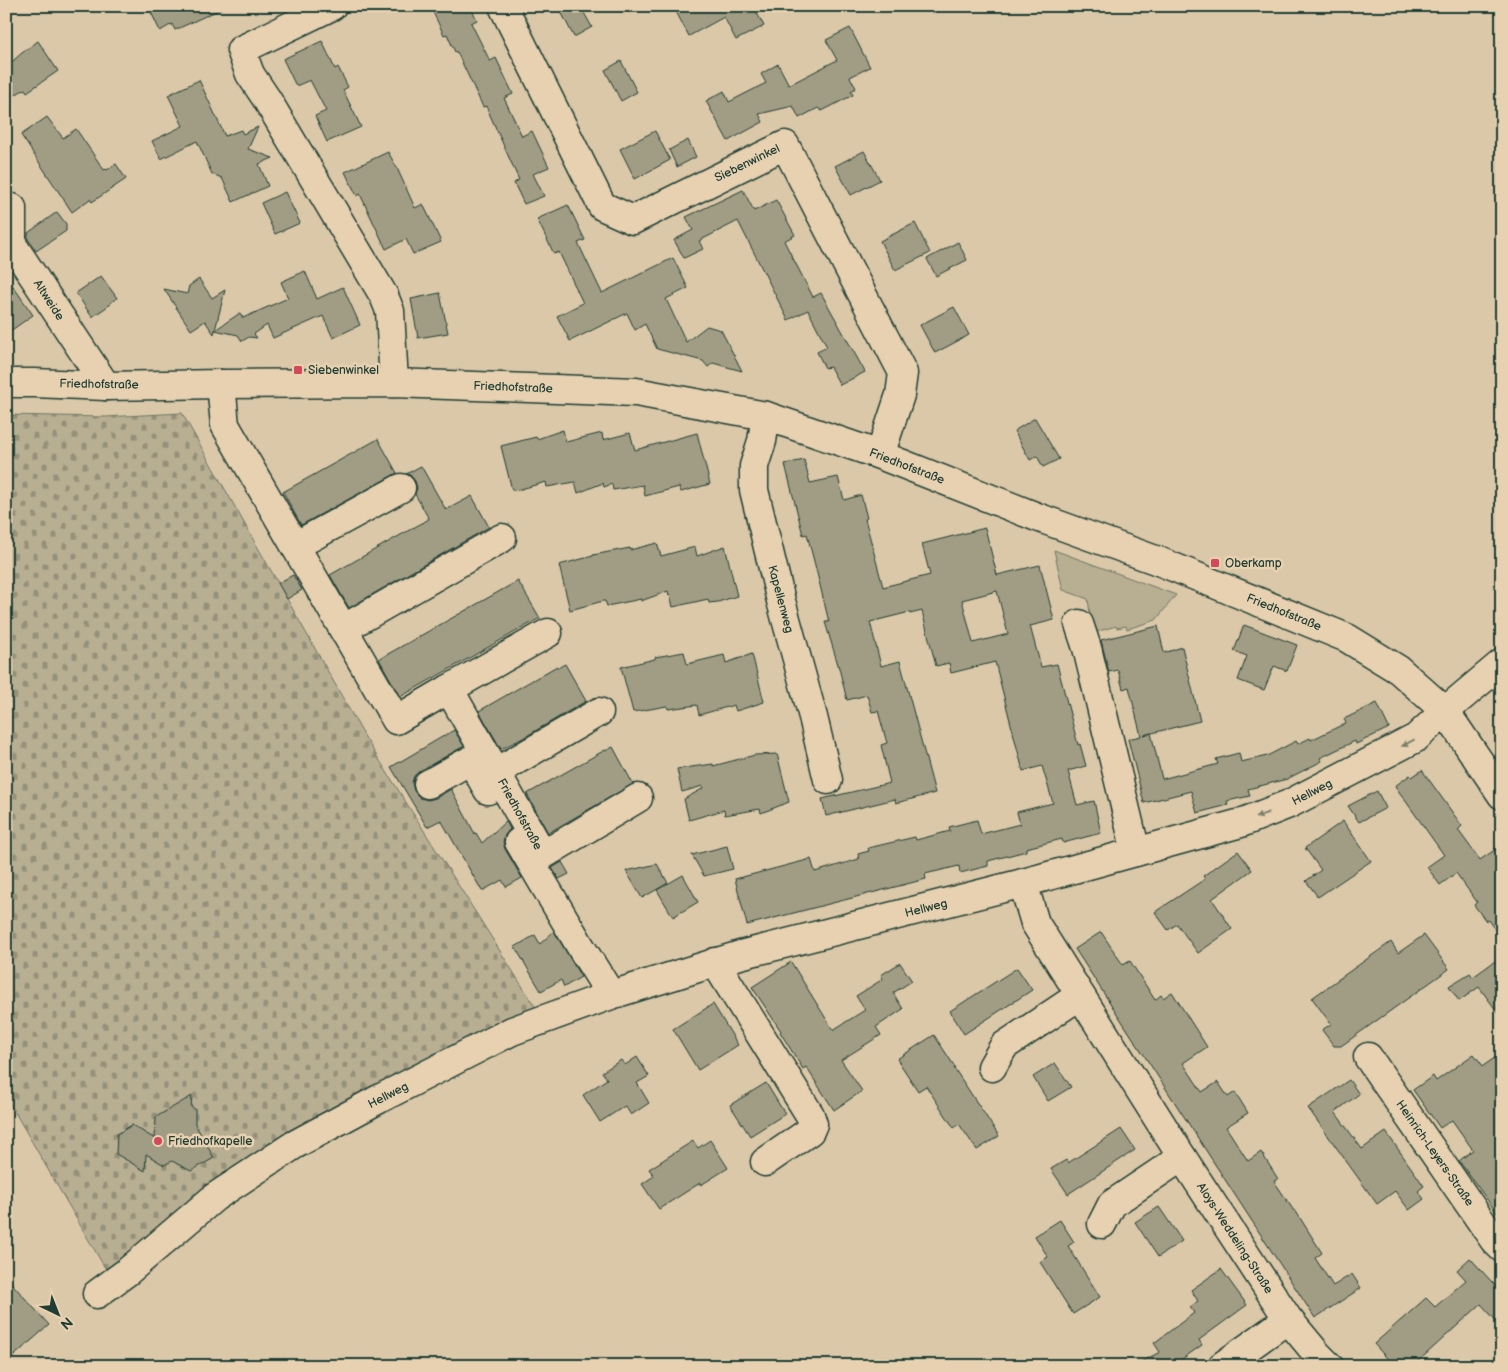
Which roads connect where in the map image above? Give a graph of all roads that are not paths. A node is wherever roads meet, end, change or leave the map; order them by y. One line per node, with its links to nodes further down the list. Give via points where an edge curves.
1 (332, 6): 5 (street, via 241,50 250,74 384,296 390,311)
2 (502, 6): 9 (street, Siebenwinkel, via 602,206 633,220 785,145 903,373 900,395)
3 (12, 208): 7 (street, Altweide, via 12,244)
4 (6, 383): 7 (street, Friedhofstraße)
5 (394, 383): 6 (street, Friedhofstraße); 8 (street, Friedhofstraße, via 636,392)
6 (221, 384): 7 (street, Friedhofstraße); 12 (street, via 225,425)
7 (106, 386)
8 (766, 416): 9 (street, Friedhofstraße); 21 (street, Kapellenweg, via 754,466 754,490)
9 (880, 456): 18 (street, Friedhofstraße, via 1161,562 1347,638 1399,670)
10 (401, 488): 12 (street)
11 (502, 538): 14 (street)
12 (295, 546): 14 (street)
13 (1079, 624): 25 (street)
14 (343, 629): 17 (street, via 396,720)
15 (548, 633): 17 (street)
16 (1502, 663): 18 (street)
17 (449, 689): 20 (street, Friedhofstraße)
18 (1444, 711): 23 (street, Friedhofstraße); 25 (street, Hellweg, one-way to 25, via 1416,738 1289,804 1241,823)
19 (599, 712): 20 (street, Friedhofstraße)
20 (496, 772): 24 (street, Friedhofstraße, via 543,855)
21 (828, 780)
22 (428, 784): 28 (street, via 471,760)
23 (1502, 795)
24 (638, 798)
25 (1136, 852): 26 (street, Hellweg)
26 (1023, 883): 27 (street, Hellweg); 29 (street, Aloys-Weddeling-Straße, via 1034,923)
27 (715, 962): 28 (street, Hellweg); 33 (street, via 813,1124 810,1131)
28 (611, 995): 36 (street, Hellweg, via 512,1031 294,1145 216,1197)
29 (1079, 996): 31 (street, via 1004,1046); 32 (street, Aloys-Weddeling-Straße)
30 (1368, 1057): 35 (street, Heinrich-Leyers-Straße)
31 (992, 1067)
32 (1182, 1157): 34 (street, via 1112,1204); 37 (street, Aloys-Weddeling-Straße)
33 (765, 1162)
34 (1102, 1224)
35 (1502, 1248)
36 (97, 1294)
37 (1288, 1319): 38 (street); 39 (street, Aloys-Weddeling-Straße)
38 (1222, 1366)
39 (1329, 1366)

